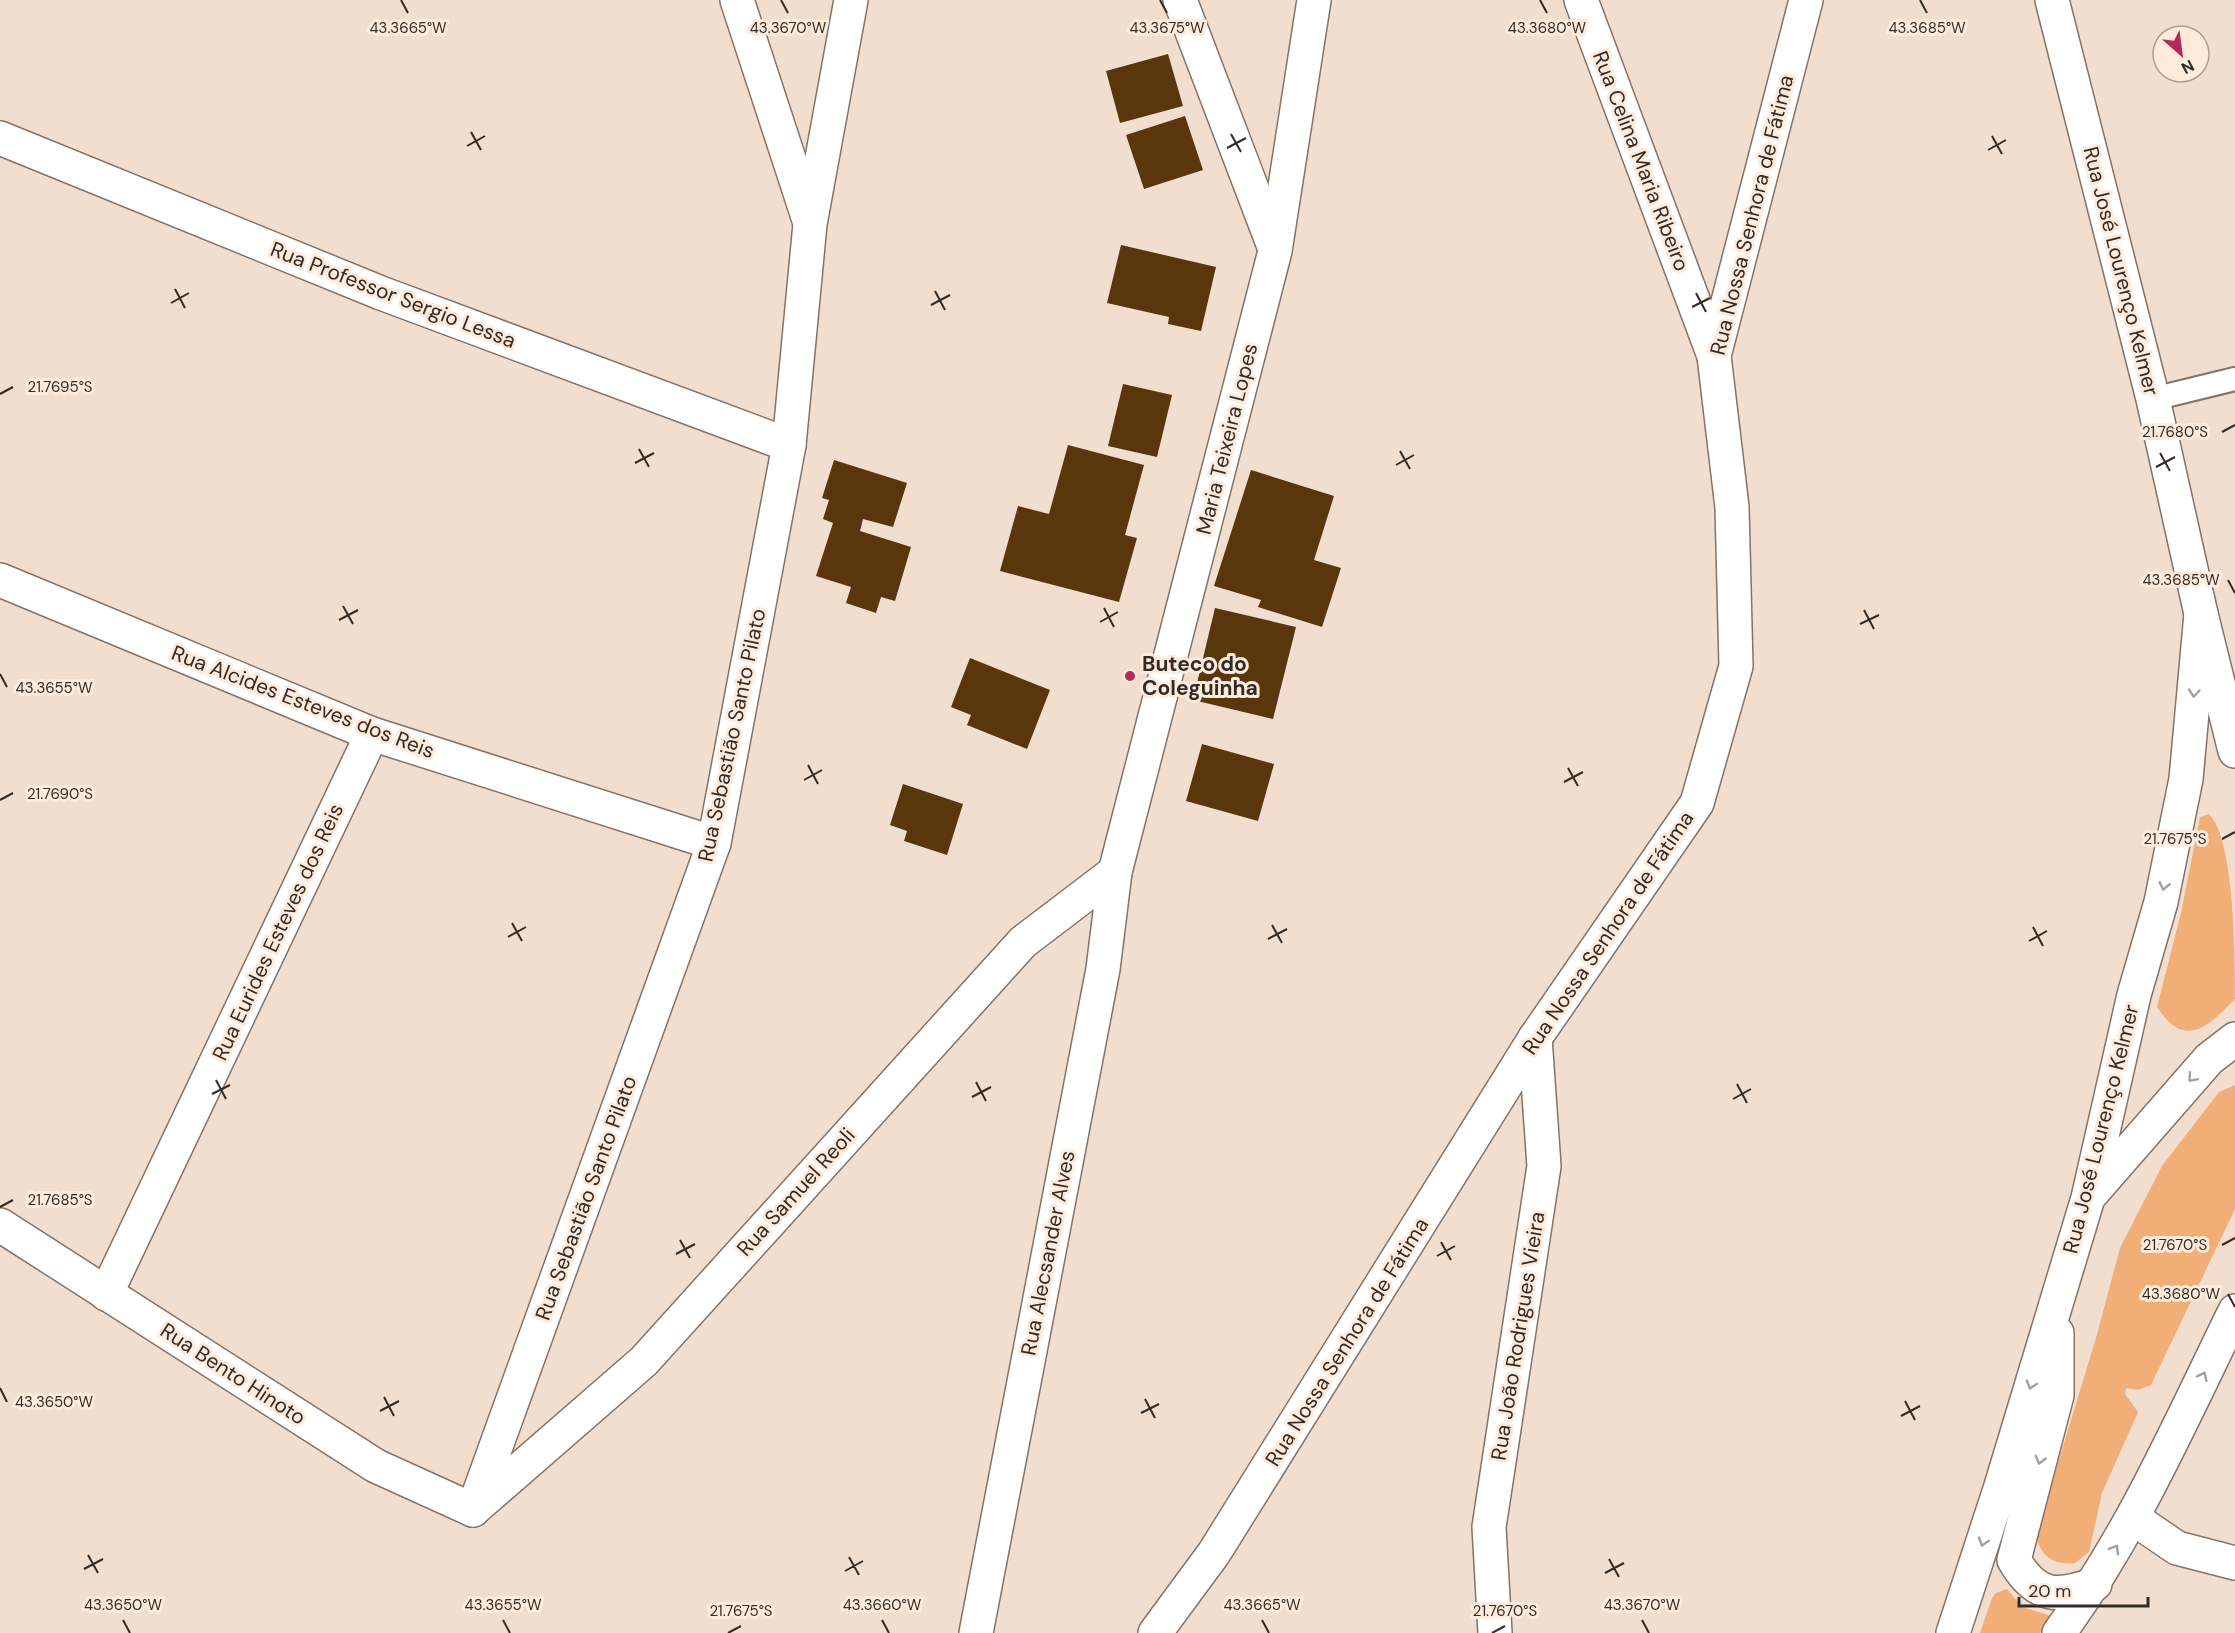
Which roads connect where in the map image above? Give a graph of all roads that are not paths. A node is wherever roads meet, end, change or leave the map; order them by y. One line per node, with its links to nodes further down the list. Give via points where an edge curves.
1 (737, 0): 9 (street)
2 (851, 0): 9 (street, Rua Sebastião Santo Pilato)
3 (1180, 0): 10 (street)
4 (1314, 0): 10 (street, Maria Teixeira Lopes)
5 (1581, 0): 11 (street, Rua Celina Maria Ribeiro)
6 (1806, 0): 11 (street, Rua Nossa Senhora de Fátima)
7 (2052, 0): 13 (street, Rua José Lourenço Kelmer)
8 (0, 138): 14 (street, Rua Professor Sergio Lessa, via 381,293)
9 (810, 224): 14 (street, Rua Sebastião Santo Pilato)
10 (1275, 251): 20 (street, Maria Teixeira Lopes)
11 (1714, 356): 21 (street, Rua Nossa Senhora de Fátima, via 1732,507 1736,666 1697,803)
12 (2235, 379): 13 (lane)
13 (2153, 399): 16 (street, Rua José Lourenço Kelmer)
14 (789, 445): 19 (street, Rua Sebastião Santo Pilato)
15 (0, 581): 17 (street, Rua Alcides Esteves dos Reis)
16 (2201, 614): 18 (street, Rua José Lourenço Kelmer); 23 (street, Rua José Lourenço Kelmer, one-way to 23, via 2186,778 2161,902 2134,995)
17 (372, 734): 19 (street, Rua Alcides Esteves dos Reis); 25 (street, Rua Eurides Esteves dos Reis)
18 (2235, 751)
19 (714, 843): 28 (street, Rua Sebastião Santo Pilato)
20 (1115, 872): 28 (street, Rua Samuel Reoli, via 1023,942 644,1361); 32 (street, Rua Alecsander Alves, via 1101,980)
21 (1535, 1038): 33 (street, Rua Nossa Senhora de Fátima, via 1214,1553); 34 (street, Rua João Rodrigues Vieira, via 1544,1166 1489,1527)
22 (2235, 1039): 23 (street, one-way to 23, via 2209,1059)
23 (2088, 1198): 26 (street, Rua José Lourenço Kelmer)
24 (0, 1226): 25 (street, Rua Bento Hinoto)
25 (106, 1294): 28 (street, Rua Bento Hinoto, via 376,1466)
26 (2057, 1298): 31 (street, one-way to 31, via 2057,1395 2014,1560 2036,1587 2069,1594); 35 (street, Rua José Lourenço Kelmer, one-way to 35)
27 (2235, 1311): 29 (street, one-way to 27)
28 (473, 1510)
29 (2133, 1518): 30 (street, via 2177,1548); 31 (street, one-way to 29)
30 (2235, 1563)
31 (2095, 1584): 36 (street)
32 (976, 1633)
33 (1155, 1633)
34 (1495, 1633)
35 (1953, 1633)
36 (2060, 1633)

